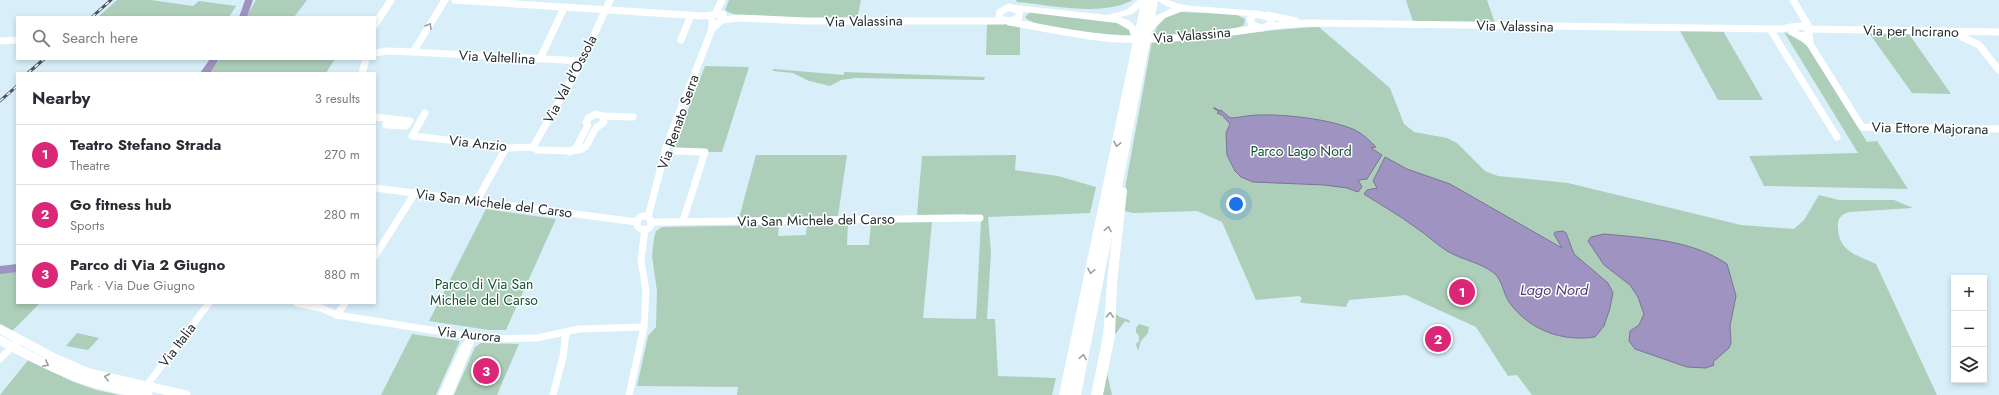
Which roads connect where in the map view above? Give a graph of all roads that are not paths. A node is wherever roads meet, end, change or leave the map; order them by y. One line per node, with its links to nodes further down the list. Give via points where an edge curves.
1 (391, 0): 31 (street)
2 (445, 0): 54 (street, one-way to 2)
3 (456, 0): 12 (street)
4 (558, 0): 14 (street)
5 (610, 0): 18 (street, Via Val d'Ossola)
6 (722, 0): 15 (street)
7 (1142, 0): 24 (highway, via 1135,9 1122,14)
8 (1146, 0): 50 (highway)
9 (1154, 0): 46 (highway)
10 (1162, 0): 17 (highway, via 1172,6)
11 (1792, 0): 28 (street)
12 (523, 2): 14 (street)
13 (1007, 3): 19 (street, Via Valassina); 21 (street, Via Valassina)
14 (555, 7): 16 (street)
15 (720, 7): 25 (street); 26 (street)
16 (564, 8): 18 (street); 56 (street)
17 (1186, 9): 20 (highway); 46 (highway, via 1172,11 1158,18)
18 (606, 10): 23 (street); 58 (street, Via Val d'Ossola)
19 (1017, 12): 24 (highway, via 1032,9); 30 (street); 33 (street, via 1020,21)
20 (1237, 12): 22 (highway); 29 (highway, via 1245,14)
21 (999, 14): 27 (street, Via Valassina); 30 (street, via 999,17)
22 (1263, 14): 29 (street, Via Valassina, via 1253,15); 32 (street, Via Valassina); 35 (street, via 1272,21)
23 (691, 15): 25 (street); 49 (street)
24 (1101, 16): 50 (highway, via 1128,23 1135,29)
25 (713, 17): 26 (street, Via Valassina); 38 (street, Via Renato Serra)
26 (722, 18): 27 (street, Via Valassina, via 800,21); 38 (street, Via Renato Serra)
27 (988, 19): 30 (street, Via Valassina)
28 (1804, 19): 34 (street); 45 (street)
29 (1250, 20): 37 (street); 41 (street, Via Valassina, via 1248,27)
30 (1007, 21): 33 (street, Via Valassina)
31 (376, 22)
32 (1310, 23): 35 (street, Via Valassina); 39 (street, Via Valassina)
33 (1025, 24): 50 (street, Via Valassina, via 1088,36)
34 (1799, 25): 36 (street); 45 (street)
35 (1269, 26): 37 (street, Via Valassina)
36 (1792, 27): 40 (street); 47 (street, via 1792,31)
37 (1260, 28): 41 (street, Via Valassina)
38 (712, 29): 77 (street, Via Renato Serra, via 667,144)
39 (1770, 29): 40 (street); 68 (street)
40 (1781, 29): 47 (street)
41 (1239, 31): 50 (street, Via Valassina, via 1192,37)
42 (1948, 31): 43 (street, Via per Incirano); 45 (street, Via per Incirano, via 1822,30); 51 (street)
43 (1973, 32): 44 (street, Via per Incirano); 51 (street, via 1970,36)
44 (1999, 32)
45 (1809, 33): 47 (street, Via per Incirano); 53 (street)
46 (1147, 34): 61 (highway)
47 (1799, 35): 53 (street)
48 (15, 40): 52 (street)
49 (681, 40)
50 (1133, 40): 99 (highway, one-way to 99)
51 (1972, 40): 59 (street)
52 (0, 41)
53 (1810, 44): 67 (street, Via Ettore Majorana, via 1862,127)
54 (413, 52): 55 (street, Via Valtellina); 56 (street, Via Valtellina)
55 (376, 53)
56 (540, 59): 58 (street, Via Valtellina)
57 (366, 60): 60 (street)
58 (582, 61): 69 (street, Via Val d'Ossola)
59 (1999, 70)
60 (362, 72)
61 (1132, 111): 100 (highway, one-way to 61); 101 (highway, one-way to 61, via 1109,336 1119,215 1135,118)
62 (425, 113): 70 (street, Via Anzio, via 412,136)
63 (603, 116): 65 (street); 71 (street, Via Anzio, via 604,122 596,128 586,146 579,151); 71 (street, via 596,114 588,118 588,126 578,146)
64 (376, 117): 66 (street, via 410,121 406,126)
65 (633, 117)
66 (386, 124)
67 (1999, 129)
68 (1837, 137)
69 (533, 147): 70 (street, Via Anzio); 71 (street, Via Anzio, via 537,150)
70 (506, 148): 75 (street)
71 (569, 152)
72 (676, 152): 78 (street, via 705,152)
73 (376, 188): 74 (street, Via San Michele del Carso)
74 (415, 193): 75 (street, Via San Michele del Carso); 81 (street)
75 (476, 202): 79 (street, Via San Michele del Carso)
76 (980, 218): 78 (street, Via San Michele del Carso)
77 (650, 219): 78 (street, Via San Michele del Carso); 79 (street, via 641,218); 80 (street, via 650,227)
78 (683, 220)
79 (637, 222): 80 (street, via 637,228)
80 (644, 229): 86 (street, via 641,260 646,291)
81 (376, 254)
82 (208, 304): 93 (street, Via Italia)
83 (302, 304): 85 (street, Via Aurora)
84 (344, 304): 85 (street)
85 (337, 315): 89 (street, Via Aurora)
86 (644, 327): 88 (street, Via Aurora, via 579,328); 98 (street)
87 (0, 330): 91 (main road)
88 (566, 332): 89 (street, Via Aurora, via 537,338 487,339); 97 (street, via 563,357)
89 (472, 336): 95 (street, via 464,347); 96 (street)
90 (0, 340): 91 (main road)
91 (9, 347): 92 (street); 93 (main road, via 72,376 100,385)
92 (0, 359)
93 (143, 392): 94 (main road)
94 (186, 395)
95 (442, 395)
96 (449, 395)
97 (553, 395)
98 (629, 395)
99 (1065, 395)
100 (1075, 395)
101 (1096, 395)

